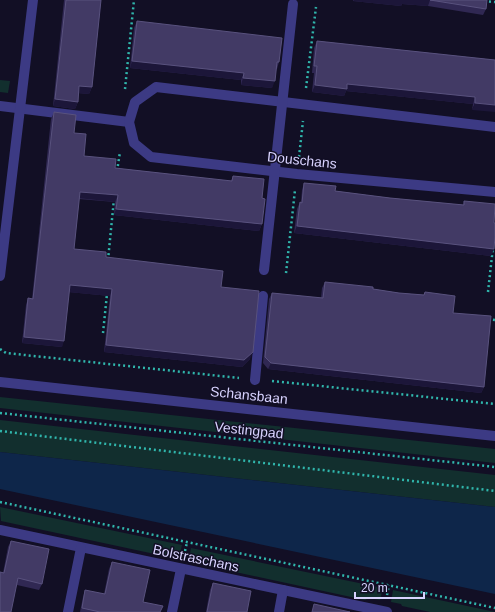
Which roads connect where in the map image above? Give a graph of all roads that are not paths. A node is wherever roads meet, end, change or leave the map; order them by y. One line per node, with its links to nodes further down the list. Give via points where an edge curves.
1 (33, 0): 5 (street)
2 (293, 4): 3 (street)
3 (282, 102): 6 (street, via 156,87 135,102); 7 (street); 8 (street)
4 (0, 106): 5 (street)
5 (20, 109): 6 (street); 11 (street)
6 (129, 122): 8 (street, Douschans, via 134,143 152,157)
7 (495, 127)
8 (274, 172): 9 (street, Douschans); 10 (street)
9 (495, 192)
10 (264, 270)
11 (0, 276)
12 (263, 296): 13 (street)
13 (255, 380)
14 (0, 382): 15 (street, Schansbaan)
15 (495, 436)
16 (0, 530): 17 (street, Bolstraschans)
17 (81, 548): 18 (street, Bolstraschans); 20 (street)
18 (181, 569): 19 (street, Bolstraschans); 21 (street)
19 (283, 590): 22 (street); 23 (street, Bolstraschans)
20 (68, 612)
21 (172, 612)
22 (279, 612)
23 (385, 612)

